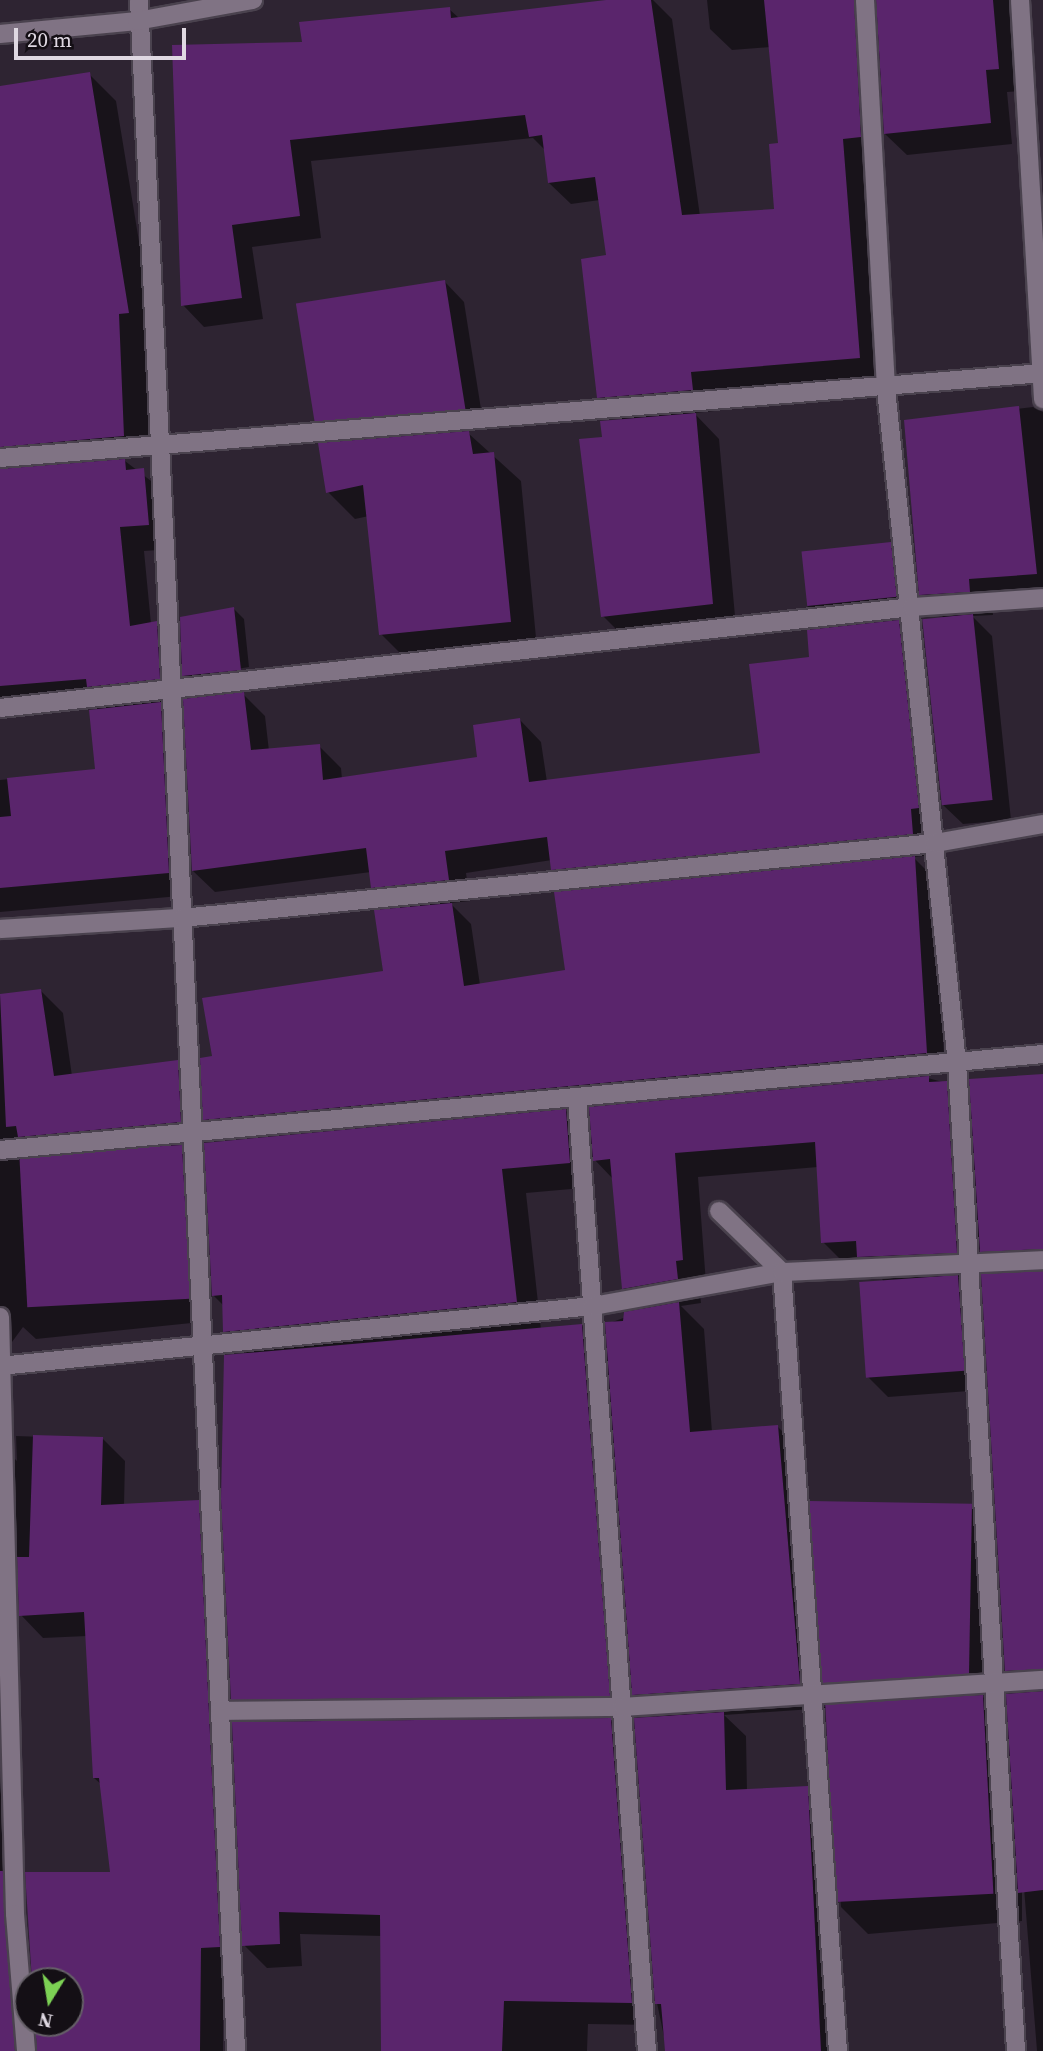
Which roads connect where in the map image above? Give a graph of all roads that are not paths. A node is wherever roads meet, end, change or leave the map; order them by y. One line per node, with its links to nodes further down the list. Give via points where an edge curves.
1 (139, 0): 5 (street)
2 (253, 0): 5 (street)
3 (865, 0): 8 (street)
4 (1020, 0): 7 (street)
5 (137, 21): 6 (street); 10 (street)
6 (0, 34)
7 (1041, 373): 8 (street); 9 (street)
8 (887, 390): 10 (street); 13 (street)
9 (1043, 399)
10 (163, 446): 11 (street); 14 (street)
11 (0, 458)
12 (1043, 598): 13 (street)
13 (912, 607): 14 (street); 17 (street)
14 (168, 689): 15 (street); 18 (street)
15 (0, 708)
16 (1043, 824): 17 (street)
17 (935, 843): 18 (street); 21 (street)
18 (182, 918): 19 (street); 23 (street)
19 (0, 929)
20 (1043, 1054): 21 (street)
21 (957, 1063): 22 (street); 27 (street)
22 (577, 1098): 23 (street); 29 (street)
23 (191, 1133): 24 (street); 31 (street)
24 (0, 1150)
25 (719, 1211): 28 (street)
26 (1043, 1260): 27 (street)
27 (971, 1267): 28 (street); 34 (street)
28 (782, 1272): 29 (street); 35 (street)
29 (593, 1306): 31 (street); 36 (street)
30 (0, 1317): 32 (street)
31 (200, 1341): 32 (street); 37 (street)
32 (2, 1366): 38 (street, via 15,1914)
33 (1043, 1680): 34 (street)
34 (996, 1683): 35 (street); 42 (street)
35 (810, 1699): 36 (street); 41 (street)
36 (622, 1707): 37 (street); 40 (street)
37 (220, 1712): 39 (street)
38 (26, 2051)
39 (236, 2051)
40 (647, 2051)
41 (838, 2051)
42 (1016, 2051)

